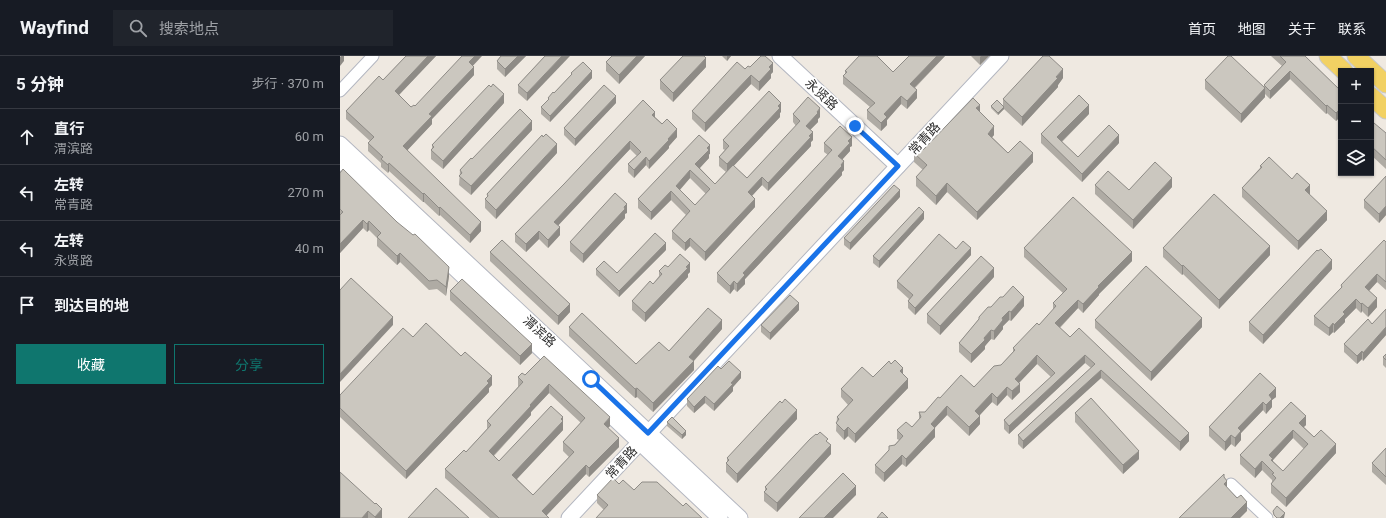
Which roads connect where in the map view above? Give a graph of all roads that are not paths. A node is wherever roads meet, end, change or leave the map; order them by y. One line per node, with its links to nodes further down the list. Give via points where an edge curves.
1 (373, 56): 7 (street)
2 (780, 56): 11 (street, 永贤路)
3 (1001, 56): 11 (street, 常青路)
4 (1328, 56): 6 (main road)
5 (1356, 56): 8 (main road)
6 (1341, 68)
7 (340, 91)
8 (1381, 92)
9 (340, 144): 12 (street, 渭滨路)
10 (340, 160): 12 (street, 渭滨路)
11 (898, 166): 12 (street, 常青路)
12 (644, 438): 14 (street, 常青路); 15 (street, 渭滨路); 16 (street, 渭滨路)
13 (1231, 484): 17 (street)
14 (569, 518)
15 (720, 518)
16 (740, 518)
17 (1267, 518)

